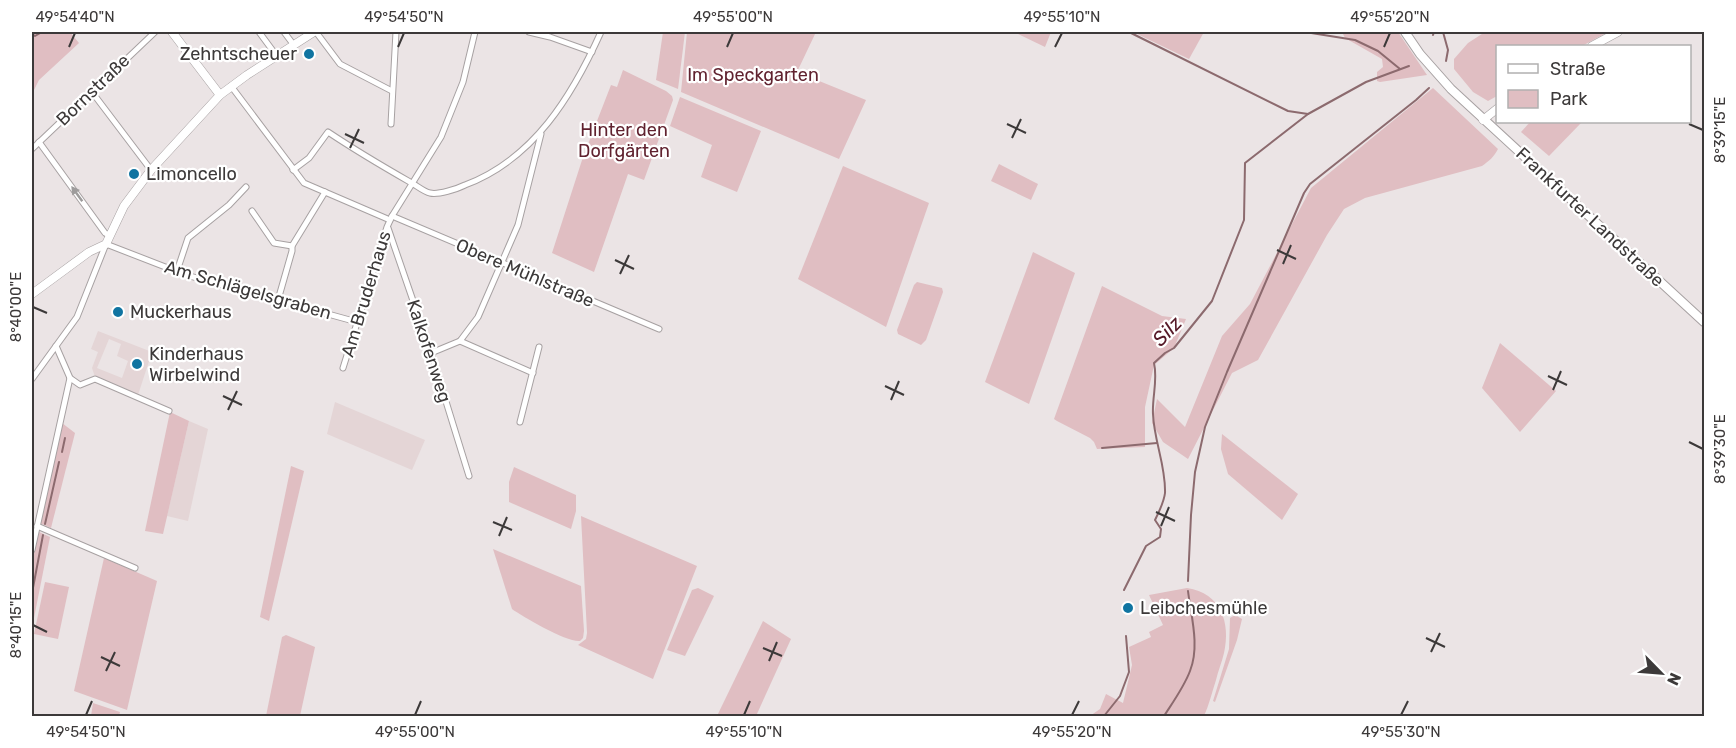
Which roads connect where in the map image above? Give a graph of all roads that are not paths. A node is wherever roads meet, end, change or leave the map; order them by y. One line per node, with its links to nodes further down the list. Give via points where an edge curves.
1 (155, 32): 18 (street, Bornstraße)
2 (172, 32): 19 (street)
3 (259, 32): 15 (street)
4 (284, 32): 12 (street)
5 (315, 32): 12 (street); 17 (street, via 340,64)
6 (396, 32): 17 (street)
7 (475, 32): 28 (street, Am Bruderhaus, via 449,120)
8 (529, 32): 14 (street)
9 (601, 32): 14 (street)
10 (1405, 32): 21 (main road, Frankfurter Landstraße, via 1433,70)
11 (1618, 32): 13 (street)
12 (293, 44): 15 (street)
13 (1594, 45)
14 (592, 52): 23 (street, via 578,80)
15 (276, 55): 16 (street)
16 (231, 86): 19 (street); 27 (street, Obere Mühlstraße)
17 (392, 91): 22 (street)
18 (92, 92): 24 (street, Bornstraße); 26 (street)
19 (220, 95): 26 (street)
20 (1496, 109): 21 (street)
21 (1483, 120): 42 (main road, Frankfurter Landstraße)
22 (391, 124)
23 (541, 133): 28 (street, via 509,162 474,182 429,194); 37 (street, via 518,225)
24 (39, 142): 25 (street, Bornstraße); 34 (street, one-way to 24)
25 (32, 149)
26 (151, 170): 34 (street, via 124,206)
27 (293, 170): 28 (street, via 309,158 328,132); 30 (street, Obere Mühlstraße, via 304,183)
28 (413, 183): 32 (street, Am Bruderhaus)
29 (246, 188): 38 (street, via 188,238)
30 (325, 192): 32 (street, Obere Mühlstraße); 36 (street)
31 (252, 211): 36 (street, via 274,243)
32 (391, 218): 33 (street, Am Bruderhaus); 37 (street, Obere Mühlstraße)
33 (387, 227): 41 (street, Am Bruderhaus); 47 (street, Kalkofenweg)
34 (109, 235): 35 (street)
35 (106, 244): 38 (street, Am Schlägelsgraben); 39 (street); 45 (street, via 77,317)
36 (292, 246): 40 (street)
37 (502, 263): 43 (street, Obere Mühlstraße); 44 (street, via 478,317)
38 (177, 271): 40 (street, Am Schlägelsgraben)
39 (32, 294)
40 (278, 300): 41 (street, Am Schlägelsgraben)
41 (357, 321): 48 (street, Am Bruderhaus)
42 (1704, 322)
43 (659, 329)
44 (460, 340): 47 (street); 49 (street)
45 (56, 346): 50 (street); 51 (street)
46 (539, 347): 49 (street)
47 (431, 353): 54 (street, Kalkofenweg)
48 (343, 368)
49 (533, 373): 53 (street)
50 (70, 378): 52 (street, via 80,385 95,379); 55 (street)
51 (32, 379)
52 (169, 411)
53 (520, 422)
54 (469, 476)
55 (37, 526): 56 (street); 57 (street)
56 (32, 550)
57 (135, 568)

